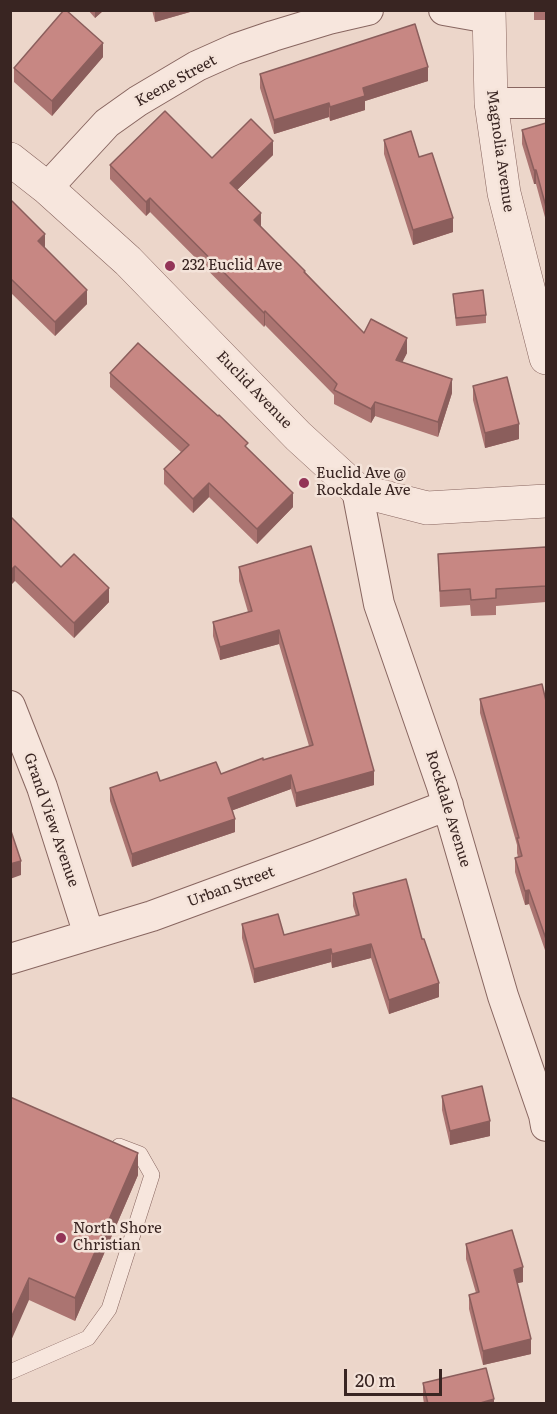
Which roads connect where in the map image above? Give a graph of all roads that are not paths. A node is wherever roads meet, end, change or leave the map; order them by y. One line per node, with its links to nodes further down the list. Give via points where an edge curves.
1 (368, 10): 7 (street, Keene Street, via 273,36 197,66 107,123)
2 (444, 10): 3 (street)
3 (489, 14): 5 (street, Magnolia Avenue)
4 (546, 103): 5 (street)
5 (491, 104): 8 (street, Magnolia Avenue, via 504,194)
6 (10, 159): 7 (street, Euclid Avenue)
7 (47, 189): 9 (street, Euclid Avenue, via 128,261 298,436)
8 (546, 358)
9 (357, 490): 10 (street, Euclid Avenue, via 427,508); 12 (street, Rockdale Avenue, via 379,604)
10 (546, 501)
11 (10, 706): 13 (street, Grand View Avenue, via 42,787)
12 (448, 806): 13 (street, Urban Street, via 152,916); 15 (street, Rockdale Avenue, via 503,996)
13 (89, 935): 14 (street, Urban Street)
14 (10, 959)
15 (546, 1126)
16 (108, 1141): 17 (lane, via 141,1155 152,1175 110,1309 88,1338)
17 (10, 1372)

